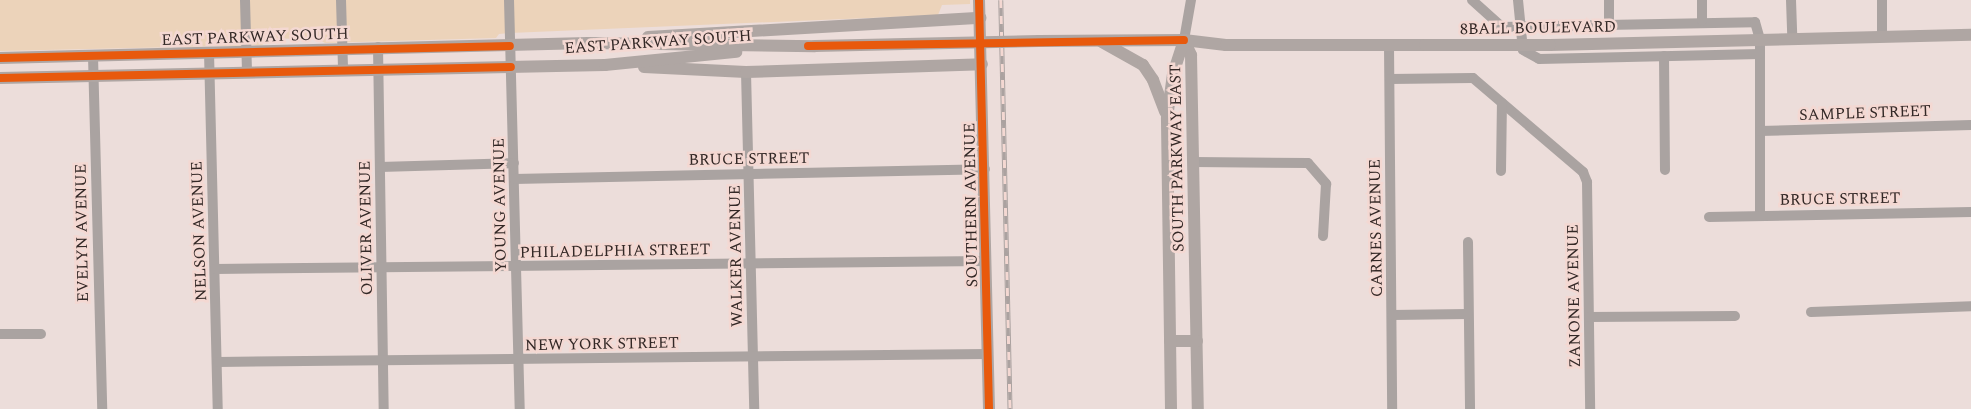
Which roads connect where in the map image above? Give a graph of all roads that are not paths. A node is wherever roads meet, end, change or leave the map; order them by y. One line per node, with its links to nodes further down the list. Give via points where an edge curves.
1 (245, 0): 28 (street)
2 (341, 0): 27 (street)
3 (509, 0): 23 (street, YOUNG AVENUE)
4 (980, 0): 12 (main road, SOUTHERN AVENUE)
5 (1191, 0): 20 (street)
6 (1472, 0): 15 (street, via 1502,27)
7 (1518, 0): 15 (street)
8 (1609, 0): 14 (street)
9 (1702, 0): 13 (street)
10 (1791, 0): 18 (street)
11 (1882, 0): 17 (street)
12 (980, 18): 22 (main road, via 690,33); 34 (main road, SOUTHERN AVENUE)
13 (1702, 21): 14 (street); 21 (street, via 1755,22)
14 (1609, 23): 15 (street)
15 (1519, 28): 32 (street, via 1523,50 1539,58)
16 (1971, 35): 17 (main road, 8BALL BOULEVARD)
17 (1887, 36): 18 (main road, 8BALL BOULEVARD)
18 (1792, 38): 21 (main road, 8BALL BOULEVARD)
19 (1095, 39): 20 (main road, EAST PARKWAY SOUTH); 24 (main road, EAST PARKWAY SOUTH, bridge); 46 (main road, via 1130,55 1143,65 1153,80)
20 (1184, 40): 25 (main road, 8BALL BOULEVARD, via 1226,44); 46 (main road, SOUTH PARKWAY EAST, via 1173,74); 49 (main road, SOUTH PARKWAY EAST, via 1191,54)
21 (1760, 40): 25 (main road, 8BALL BOULEVARD, bridge); 30 (street)
22 (588, 44): 23 (main road, EAST PARKWAY SOUTH); 24 (main road, EAST PARKWAY SOUTH)
23 (510, 46): 26 (main road, EAST PARKWAY SOUTH); 36 (street, YOUNG AVENUE)
24 (811, 46): 35 (main road, EAST PARKWAY SOUTH)
25 (1389, 46): 44 (street, CARNES AVENUE)
26 (378, 47): 27 (main road, EAST PARKWAY SOUTH); 38 (street, OLIVER AVENUE)
27 (343, 48): 28 (main road, EAST PARKWAY SOUTH); 37 (street)
28 (246, 50): 29 (main road, EAST PARKWAY SOUTH); 40 (street)
29 (209, 52): 31 (main road, EAST PARKWAY SOUTH); 41 (street, NELSON AVENUE)
30 (1760, 54): 32 (street); 48 (street)
31 (93, 56): 33 (main road, EAST PARKWAY SOUTH); 42 (street, EVELYN AVENUE)
32 (1664, 56): 53 (street)
33 (0, 58)
34 (982, 64): 39 (main road); 52 (main road, SOUTHERN AVENUE)
35 (604, 65): 36 (main road, EAST PARKWAY SOUTH); 39 (main road)
36 (511, 67): 38 (main road, EAST PARKWAY SOUTH); 50 (street, YOUNG AVENUE)
37 (343, 68): 38 (main road, EAST PARKWAY SOUTH); 40 (main road, EAST PARKWAY SOUTH)
38 (379, 68): 51 (street, OLIVER AVENUE)
39 (746, 72): 55 (street, WALKER AVENUE)
40 (247, 73): 41 (main road, EAST PARKWAY SOUTH)
41 (209, 74): 42 (main road, EAST PARKWAY SOUTH); 66 (street, NELSON AVENUE)
42 (94, 76): 43 (main road, EAST PARKWAY SOUTH); 82 (street, EVELYN AVENUE)
43 (0, 78)
44 (1390, 79): 45 (street, via 1473,78); 69 (street, CARNES AVENUE)
45 (1502, 103): 54 (street); 71 (street, ZANONE AVENUE, via 1582,172 1587,182)
46 (1167, 118): 76 (main road, SOUTH PARKWAY EAST)
47 (1971, 125): 48 (street, SAMPLE STREET)
48 (1760, 131): 58 (street)
49 (1194, 162): 60 (street, via 1308,163 1326,184); 75 (main road, SOUTH PARKWAY EAST)
50 (514, 163): 51 (street); 56 (street, YOUNG AVENUE)
51 (380, 167): 64 (street, OLIVER AVENUE)
52 (984, 169): 55 (street, BRUCE STREET); 62 (main road, SOUTHERN AVENUE)
53 (1665, 170)
54 (1501, 171)
55 (749, 174): 56 (street, BRUCE STREET); 63 (street, WALKER AVENUE)
56 (514, 179): 65 (street, YOUNG AVENUE)
57 (1971, 212): 58 (street, BRUCE STREET)
58 (1760, 216): 59 (street, BRUCE STREET)
59 (1709, 217)
60 (1323, 236)
61 (1468, 242): 70 (street)
62 (986, 261): 63 (street, PHILADELPHIA STREET); 77 (main road, SOUTHERN AVENUE)
63 (750, 264): 65 (street, PHILADELPHIA STREET); 78 (street, WALKER AVENUE)
64 (382, 267): 65 (street, PHILADELPHIA STREET); 66 (street, PHILADELPHIA STREET); 79 (street, OLIVER AVENUE)
65 (516, 268): 80 (street, YOUNG AVENUE)
66 (215, 269): 81 (street, NELSON AVENUE)
67 (1971, 306): 68 (street)
68 (1810, 312)
69 (1392, 314): 70 (street); 90 (street, CARNES AVENUE)
70 (1468, 314): 91 (street)
71 (1589, 316): 72 (street); 92 (street, ZANONE AVENUE)
72 (1735, 316)
73 (0, 334): 74 (street)
74 (41, 334)
75 (1197, 341): 76 (main road); 89 (main road, SOUTH PARKWAY EAST)
76 (1170, 342): 88 (main road, SOUTH PARKWAY EAST)
77 (987, 354): 78 (street, NEW YORK STREET); 87 (main road, SOUTHERN AVENUE)
78 (753, 357): 80 (street, NEW YORK STREET); 86 (street, WALKER AVENUE)
79 (382, 361): 80 (street, NEW YORK STREET); 81 (street, NEW YORK STREET); 84 (street, OLIVER AVENUE)
80 (518, 361): 85 (street, YOUNG AVENUE)
81 (218, 362): 83 (street, NELSON AVENUE)
82 (102, 409)
83 (218, 409)
84 (384, 409)
85 (520, 409)
86 (754, 409)
87 (989, 409)
88 (1171, 409)
89 (1198, 409)
90 (1392, 409)
91 (1470, 409)
92 (1590, 409)

